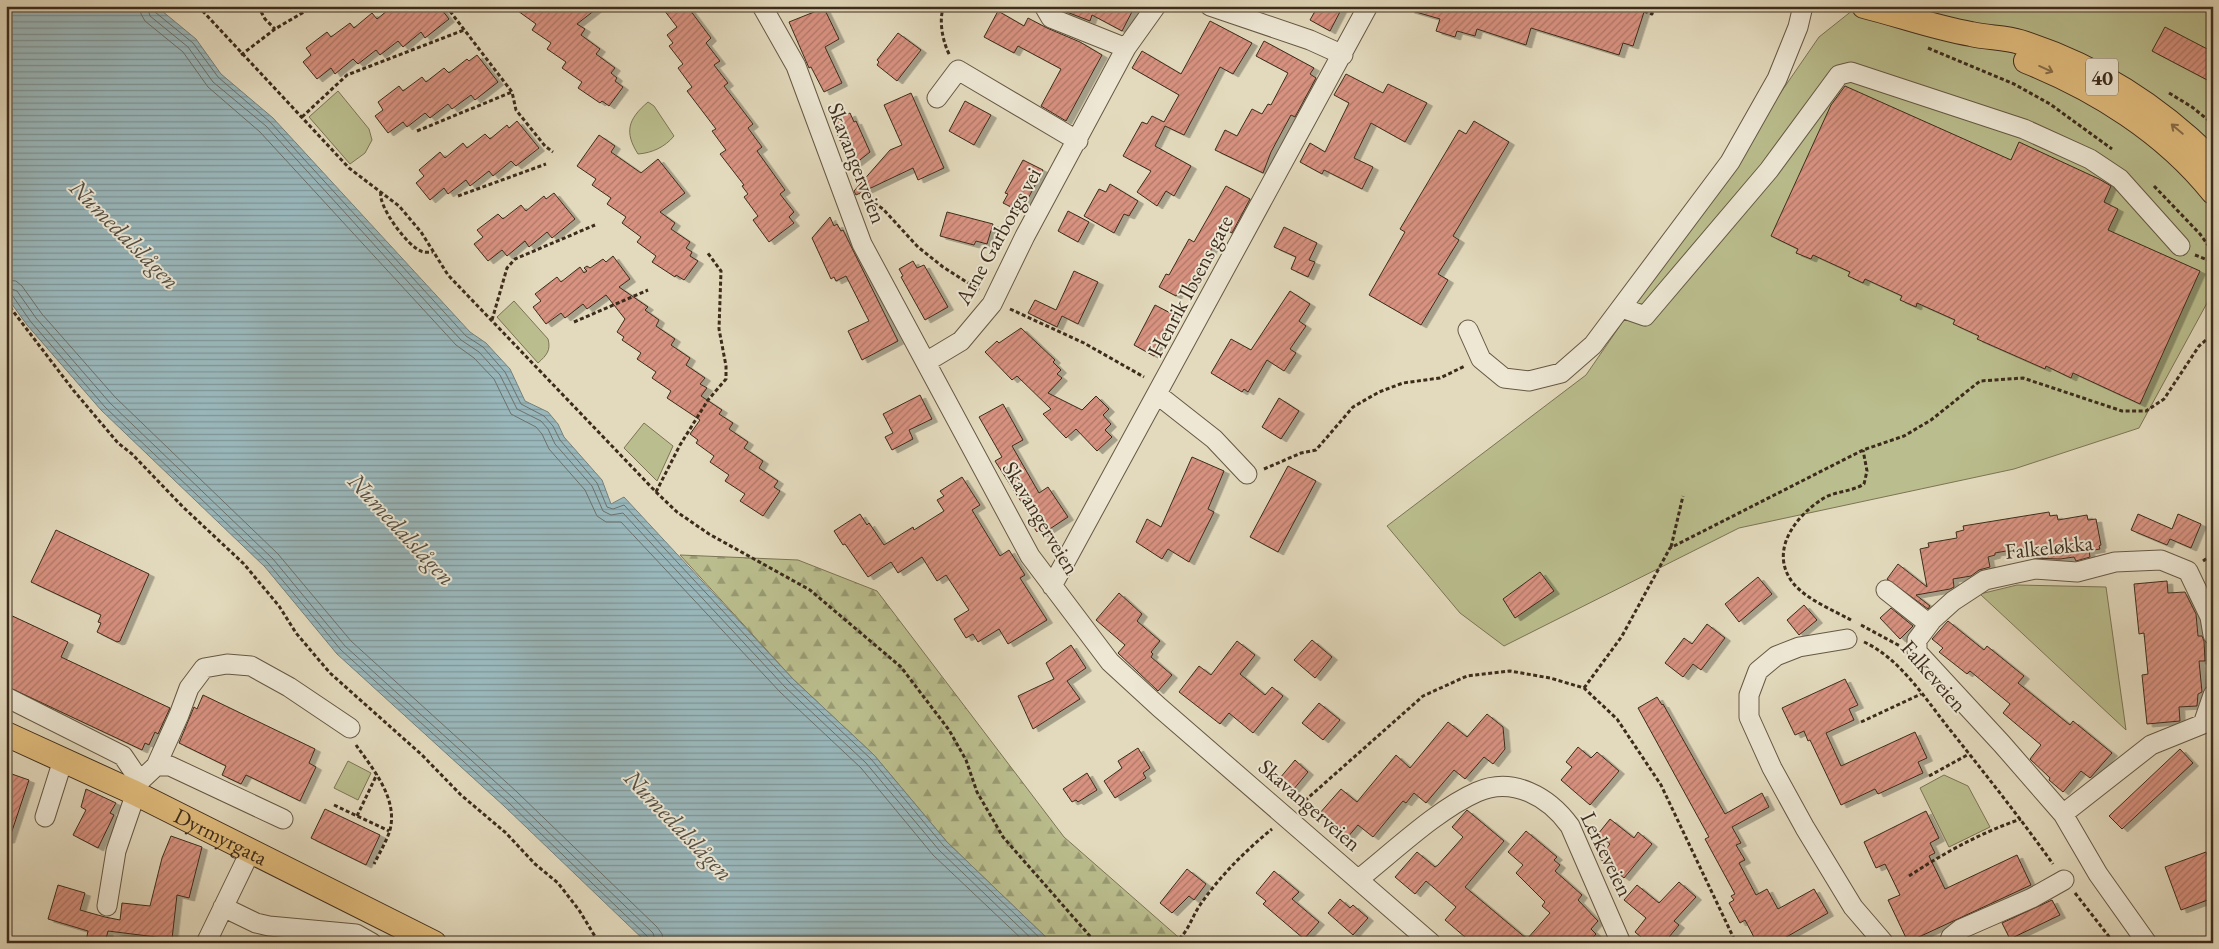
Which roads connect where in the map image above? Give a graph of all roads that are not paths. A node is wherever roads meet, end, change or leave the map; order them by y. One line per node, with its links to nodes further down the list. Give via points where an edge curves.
1 (762, 6): 18 (street, Skavangerveien, via 796,66 862,244)
2 (1044, 6): 9 (street, via 1051,18)
3 (1156, 6): 9 (street, Arne Garborgs vei)
4 (1210, 6): 10 (street)
5 (1368, 6): 10 (street, Henrik Ibsens gate)
6 (1802, 6): 16 (street, via 1798,27 1777,79 1730,162)
7 (1864, 6): 8 (main road, 40)
8 (1970, 34): 13 (main road, 40, one-way to 8, via 2165,119 2094,73 2018,41); 14 (main road, 40, one-way to 14, via 2074,82 2125,113)
9 (1126, 48): 12 (street, Arne Garborgs vei)
10 (1344, 55): 19 (street, Henrik Ibsens gate)
11 (937, 98): 12 (street, via 958,70)
12 (1078, 141): 18 (street, Arne Garborgs vei, via 994,300 961,341)
13 (2213, 162)
14 (2212, 188)
15 (2180, 246): 16 (street, via 2120,179 2090,159 2024,128 1851,72 1839,75 1758,184 1645,316)
16 (1622, 308): 17 (street, via 1594,345 1562,373 1529,381 1504,378 1481,359)
17 (1468, 330)
18 (926, 362): 21 (street, Skavangerveien, via 1030,556)
19 (1160, 392): 20 (street, via 1214,439); 21 (street, Henrik Ibsens gate)
20 (1247, 474)
21 (1052, 586): 37 (street, Skavangerveien, via 1110,662)
22 (1886, 590): 23 (street)
23 (1929, 624): 24 (street, Falkeløkka, via 1953,601 1985,580 2035,569 2077,572 2115,562 2161,560 2188,571 2210,616); 33 (street, Falkeløkka, via 1917,640 1917,652)
24 (2213, 635)
25 (1847, 638): 46 (street, via 1799,647 1776,656 1758,671 1749,695 1749,717 1805,828 1853,907)
26 (2213, 695): 33 (street, via 2203,724 2151,745)
27 (6, 697): 32 (street, via 123,756)
28 (350, 728): 31 (street, via 251,666 227,664 204,668 189,688)
29 (6, 734): 30 (main road, Dyrmyrgata)
30 (63, 760): 32 (main road, Dyrmyrgata); 34 (street)
31 (156, 766): 32 (street); 35 (street, via 170,766)
32 (138, 787): 36 (main road, Dyrmyrgata); 39 (street, via 116,852)
33 (2063, 814): 48 (street, via 2098,874)
34 (45, 817)
35 (283, 819)
36 (251, 850): 40 (street); 43 (main road, Dyrmyrgata)
37 (1359, 879): 44 (street, Skavangerveien); 45 (street, Lerkeveien, via 1440,814 1478,791 1501,787 1528,790 1560,812 1570,826)
38 (2064, 880): 47 (street, via 2032,898 1961,929)
39 (108, 906)
40 (223, 907): 41 (street); 42 (street, via 256,923 356,934)
41 (206, 943)
42 (372, 943)
43 (434, 943)
44 (1431, 943)
45 (1621, 943)
46 (1884, 943)
47 (1949, 943)
48 (2147, 943)

